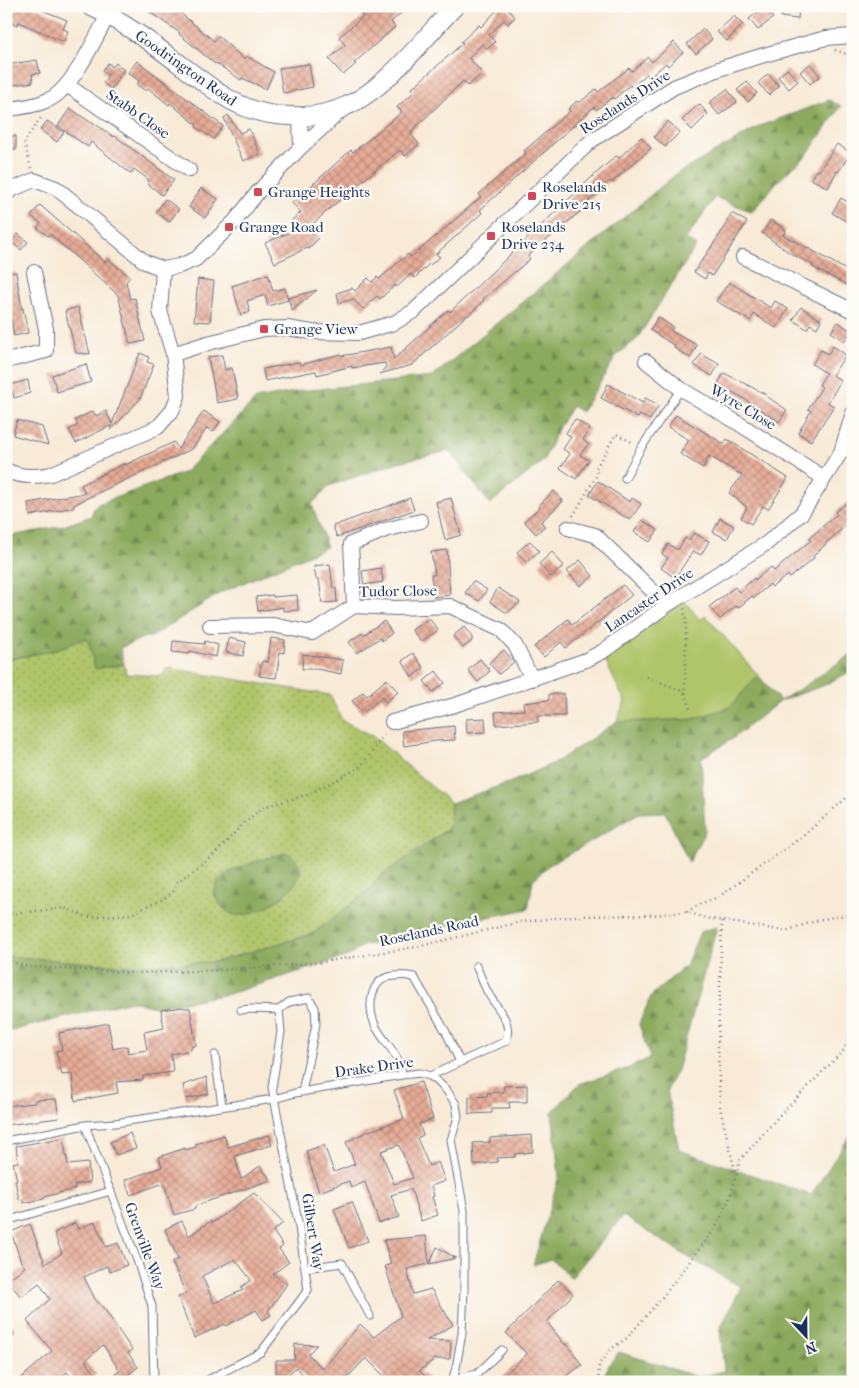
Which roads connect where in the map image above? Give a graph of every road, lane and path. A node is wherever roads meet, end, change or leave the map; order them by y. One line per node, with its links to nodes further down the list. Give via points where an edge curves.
1 (90, 6): 3 (street, Goodrington Road)
2 (456, 6): 7 (street, Goodrington Road, via 387,78)
3 (108, 15): 5 (street); 9 (street, Goodrington Road, via 238,105 267,115)
4 (853, 36): 18 (street, Roselands Drive, via 826,38 764,55 674,87 591,141 414,311 394,324 359,333 264,329)
5 (67, 85): 6 (street, via 57,95); 11 (street, Stabb Close)
6 (42, 102): 8 (street); 12 (path, via 45,113 24,142)
7 (347, 106): 9 (street, Goodrington Road, via 322,114); 10 (street)
8 (6, 109)
9 (300, 116): 10 (street)
10 (301, 147): 15 (street, via 196,259)
11 (189, 170)
12 (34, 180): 13 (street); 15 (street, via 56,188 145,262)
13 (6, 194)
14 (743, 257): 17 (street)
15 (163, 269): 18 (street, via 160,311)
16 (34, 272): 19 (street, via 46,329 46,350)
17 (853, 311)
18 (173, 354): 24 (street, via 178,396 172,411 158,427 51,474 36,477)
19 (6, 361)
20 (646, 361): 21 (street, Wyre Close)
21 (681, 389): 23 (lane); 26 (street, Wyre Close)
22 (853, 413): 26 (street, Lancaster Drive, via 841,452)
23 (642, 448): 25 (lane); 28 (path, via 616,434)
24 (6, 470)
25 (625, 478)
26 (824, 478): 29 (street, Lancaster Drive, via 802,513 767,543)
27 (421, 521): 30 (street, via 385,530 351,544)
28 (568, 528): 29 (street, via 595,535)
29 (672, 601): 33 (street, Lancaster Drive, via 602,652); 34 (path, via 685,610)
30 (354, 606): 31 (street, Tudor Close, via 312,633 273,625); 33 (street, Tudor Close, via 450,606 501,630 516,645)
31 (210, 626)
32 (647, 677): 34 (path)
33 (532, 680): 36 (street, Lancaster Drive)
34 (685, 693): 35 (path)
35 (690, 709)
36 (392, 722): 39 (path, via 359,768 307,795 263,807 215,854 177,882 173,892 165,898 131,914 87,917 65,908)
37 (853, 792): 38 (path, via 804,836 720,896)
38 (687, 912): 41 (path, Roselands Road); 42 (path, Roselands Road, via 573,916 521,922 416,947 316,963 232,969 137,973 28,967)
39 (6, 914)
40 (853, 914): 41 (path, Roselands Road, via 822,918 785,931)
41 (722, 921): 56 (path, via 718,1045 720,1108)
42 (6, 960)
43 (476, 966): 48 (lane, via 509,1031 506,1041)
44 (241, 1010): 45 (lane)
45 (279, 1010): 51 (lane, via 289,1002 309,998 315,1008 316,1024); 52 (lane, Gilbert Way, via 280,1032 272,1087)
46 (853, 1028): 56 (path, via 843,1051 740,1160)
47 (215, 1055): 53 (lane)
48 (460, 1062): 49 (lane, via 414,977 393,976 380,981 373,990 371,1009 375,1024 399,1059); 50 (lane)
49 (402, 1075): 50 (lane, Drake Drive); 51 (lane, Drake Drive)
50 (430, 1076): 64 (lane, Drake Drive, via 456,1104 458,1118 451,1140 464,1211 464,1290 462,1333)
51 (302, 1092): 52 (lane, Drake Drive)
52 (274, 1099): 53 (lane, Drake Drive); 60 (lane, Gilbert Way)
53 (222, 1106): 54 (lane, Drake Drive)
54 (85, 1125): 55 (lane, Drake Drive); 57 (lane, Grenville Way)
55 (6, 1142)
56 (736, 1176): 67 (path, via 716,1227 664,1295 627,1338 611,1349 599,1364)
57 (111, 1191): 58 (lane); 65 (lane, Grenville Way, via 152,1306)
58 (6, 1221)
59 (6, 1261): 61 (path)
60 (305, 1268): 62 (lane, via 342,1263); 66 (lane, Gilbert Way, via 308,1290 261,1352)
61 (6, 1270)
62 (370, 1316)
63 (502, 1350): 64 (lane, via 477,1374)
64 (453, 1381)
65 (154, 1382)
66 (204, 1382)
67 (598, 1382)

